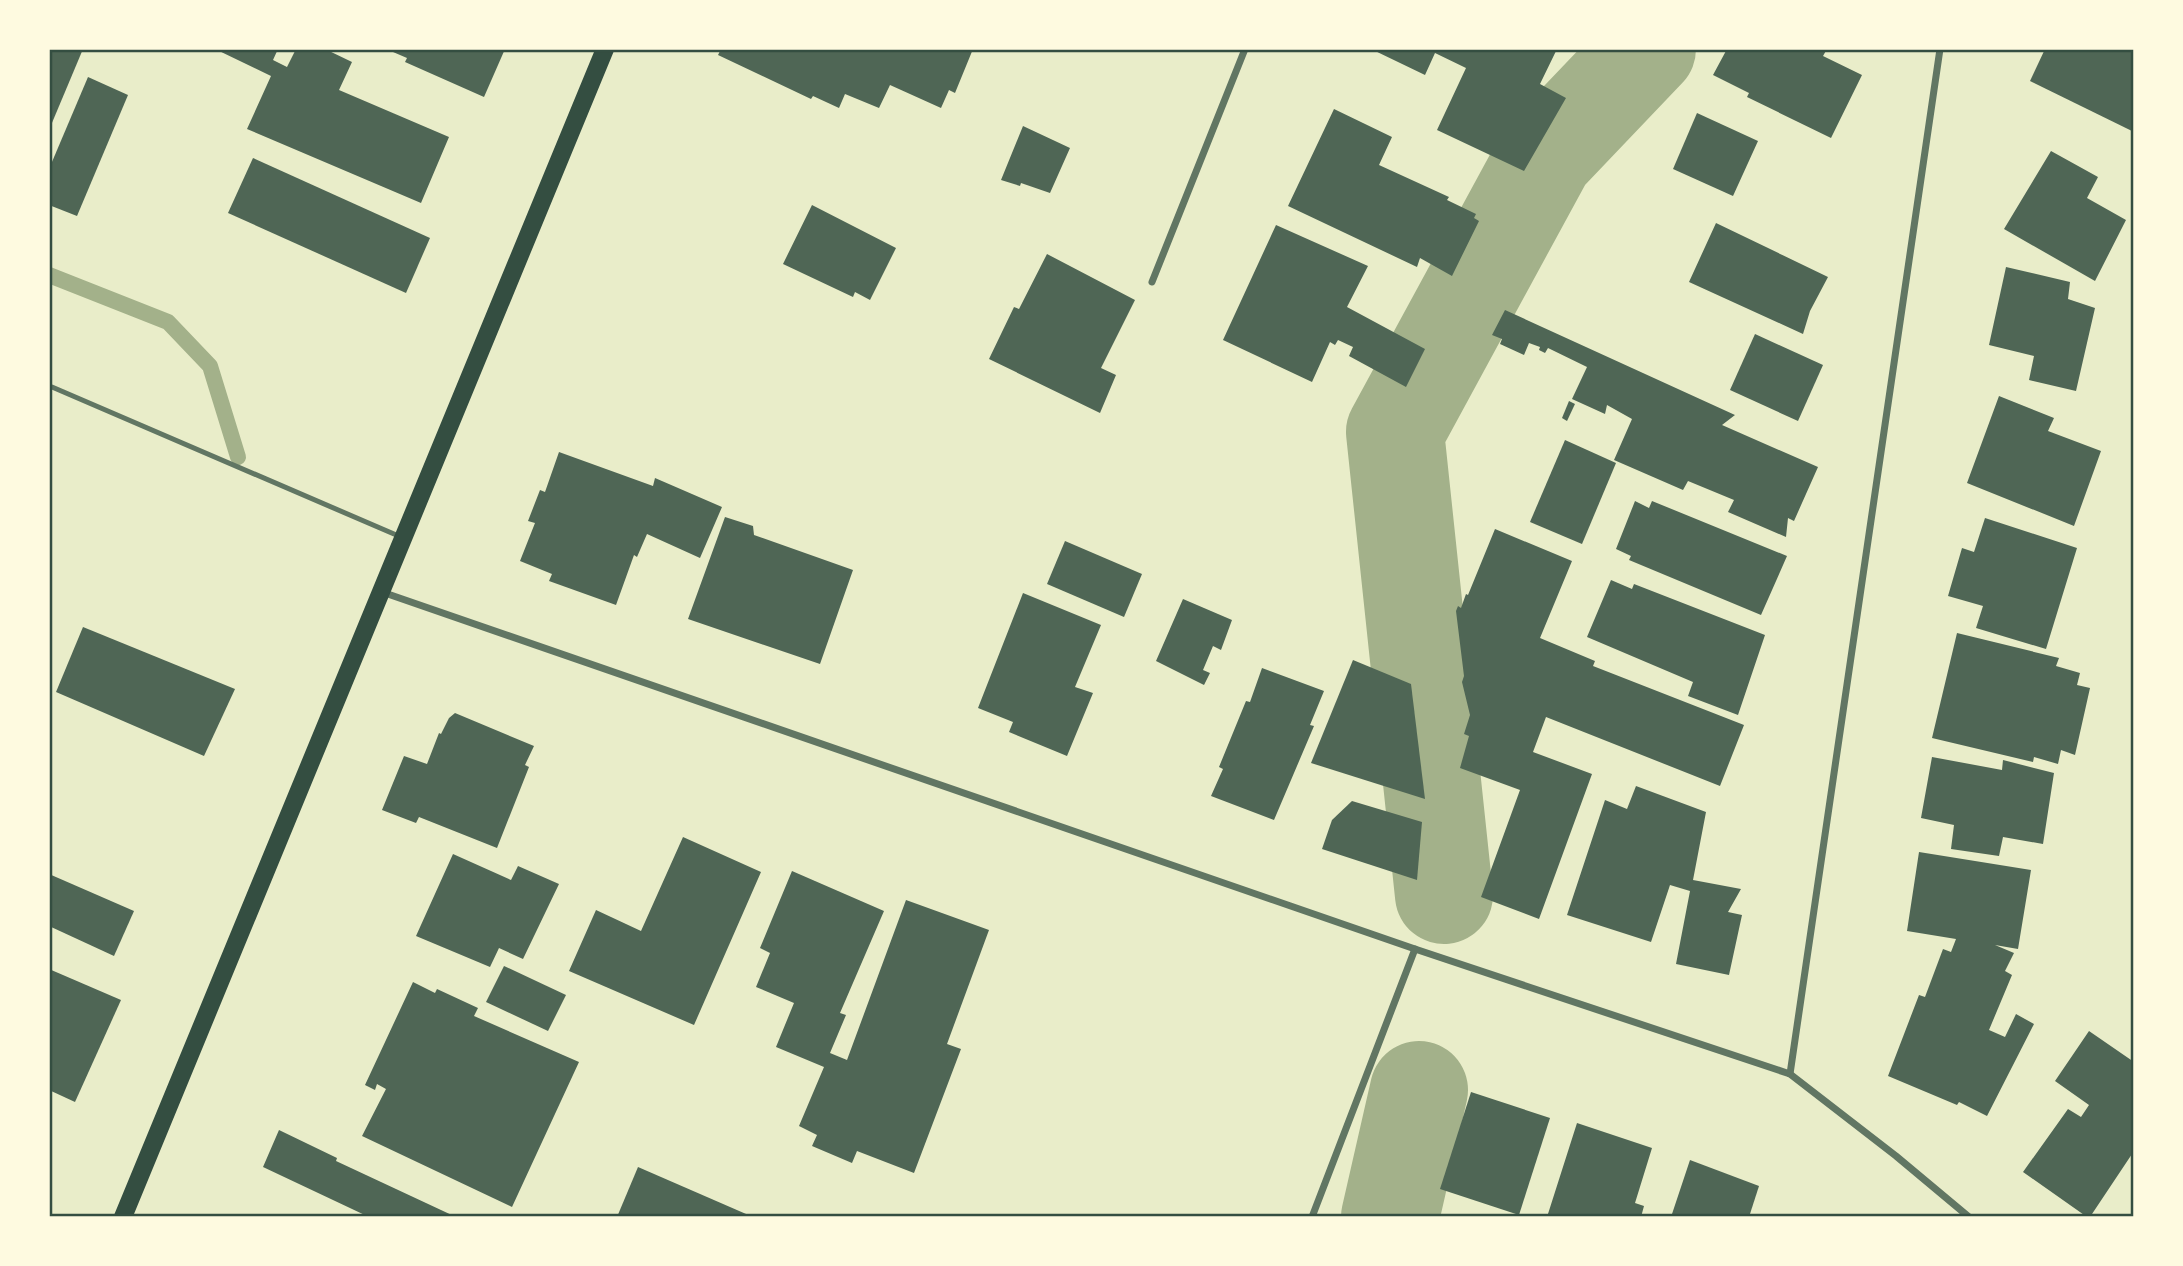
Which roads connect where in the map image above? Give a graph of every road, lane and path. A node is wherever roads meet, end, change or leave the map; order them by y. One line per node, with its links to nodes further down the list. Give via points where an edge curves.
1 (605, 49): 6 (main road)
2 (1245, 49): 4 (street)
3 (1940, 49): 9 (street)
4 (1153, 282)
5 (52, 387): 6 (lane)
6 (404, 538): 7 (main road)
7 (382, 592): 8 (street); 10 (main road)
8 (1415, 949): 9 (street); 11 (street)
9 (1790, 1074): 12 (street)
10 (123, 1217)
11 (1312, 1217)
12 (1969, 1217)

